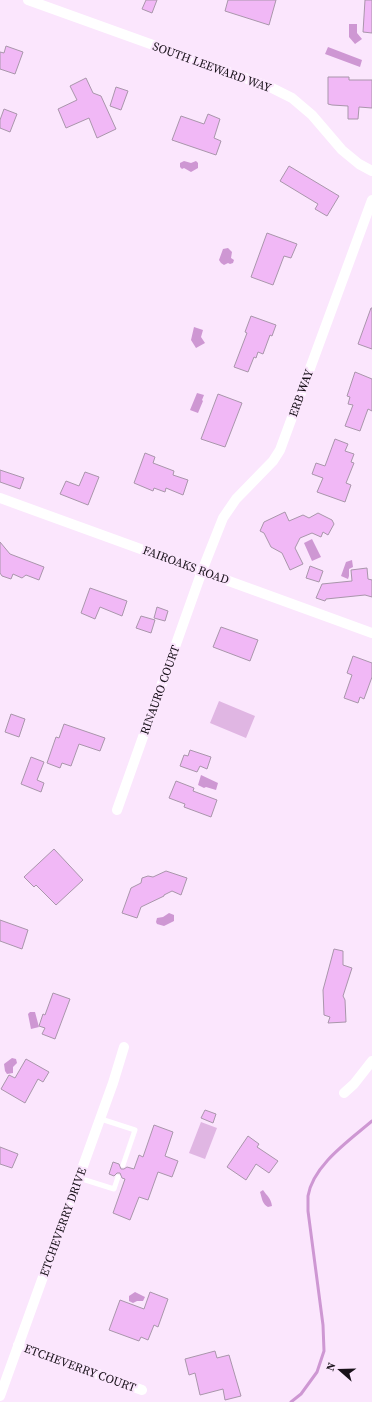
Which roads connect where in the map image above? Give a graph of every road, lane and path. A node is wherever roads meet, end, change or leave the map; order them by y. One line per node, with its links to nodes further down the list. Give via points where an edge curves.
1 (28, 0): 2 (street, SOUTH LEEWARD WAY, via 270,87 292,98 312,115 342,150)
2 (372, 171)
3 (372, 200): 5 (street, ERB WAY, via 280,450 273,461 236,499 223,518)
4 (0, 498): 5 (street, FAIROAKS ROAD)
5 (202, 571): 6 (street, FAIROAKS ROAD); 7 (street, RINAURO COURT)
6 (372, 633)
7 (117, 810)
8 (124, 1046): 11 (street, ETCHEVERRY DRIVE)
9 (372, 1061): 10 (street)
10 (344, 1093)
11 (100, 1119): 12 (lane, via 135,1130); 14 (street, ETCHEVERRY DRIVE)
12 (123, 1165)
13 (118, 1177): 14 (lane, via 114,1189)
14 (79, 1178): 15 (street, ETCHEVERRY DRIVE)
15 (18, 1345): 16 (street, ETCHEVERRY COURT); 17 (street, ETCHEVERRY DRIVE)
16 (142, 1390)
17 (0, 1396)

